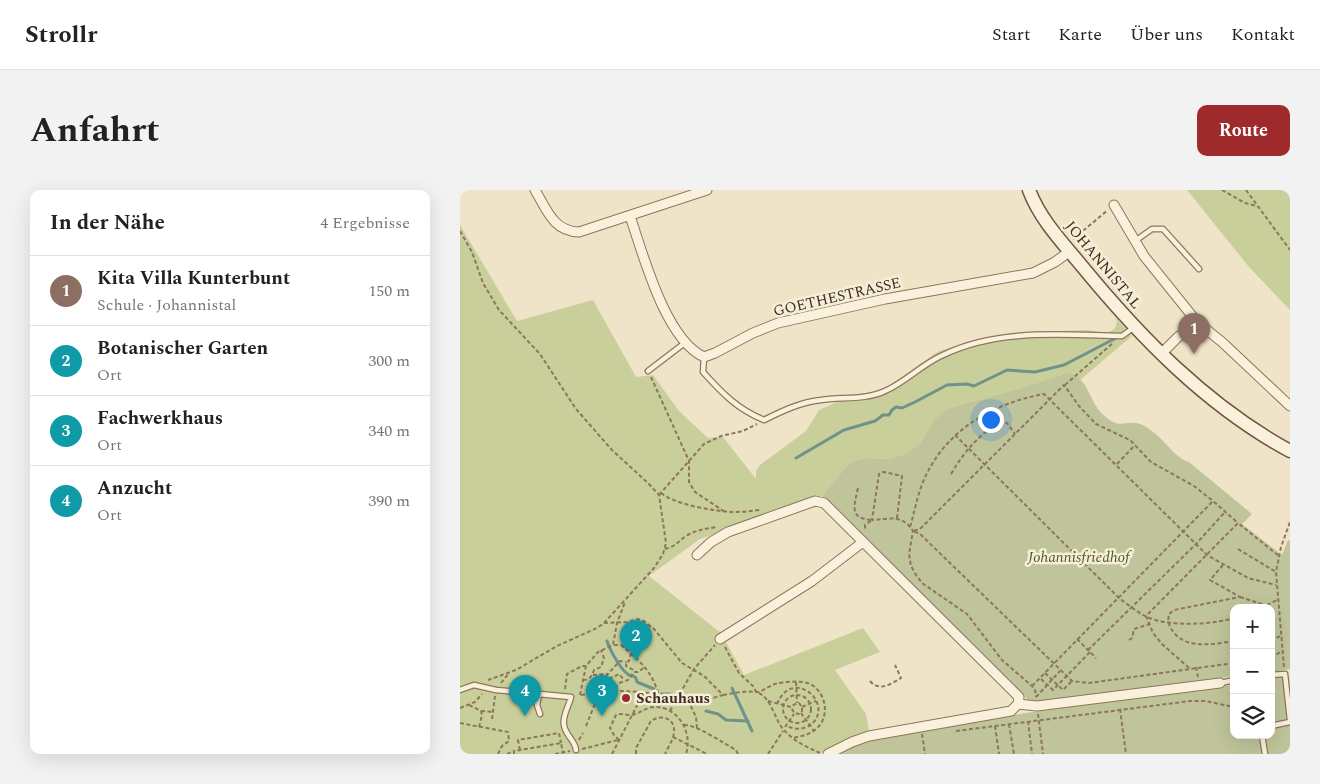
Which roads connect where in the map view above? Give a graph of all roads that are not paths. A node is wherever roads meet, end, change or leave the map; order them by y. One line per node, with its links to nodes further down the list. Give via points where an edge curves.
1 (535, 190): 5 (street, via 556,224 568,232 580,232)
2 (707, 190): 5 (street)
3 (1029, 190): 7 (main road, JOHANNISTAL, via 1044,220)
4 (1114, 205): 6 (street)
5 (630, 216): 11 (street, via 657,294)
6 (1135, 241): 8 (lane, via 1152,229 1162,229); 9 (street)
7 (1070, 247): 10 (main road, JOHANNISTAL, via 1101,290); 13 (street, GOETHESTRASSE, via 1055,262 1033,273 885,299 778,323)
8 (1199, 269)
9 (1197, 322): 12 (street); 15 (street)
10 (1135, 327): 12 (main road, JOHANNISTAL); 13 (lane, via 1122,336 1026,335 981,342 941,355 885,391 813,401 764,420 748,413 724,395 703,372)
11 (686, 342): 13 (street); 14 (lane)
12 (1161, 354): 16 (main road, JOHANNISTAL, via 1193,384 1234,415)
13 (704, 357)
14 (648, 371)
15 (1290, 406)
16 (1290, 451)
17 (863, 542): 18 (street, via 824,502 815,501 728,532); 19 (street, via 812,580); 25 (street, via 1018,695)
18 (697, 555)
19 (720, 639)
20 (1275, 675): 27 (lane, via 1285,674)
21 (1230, 681): 22 (lane)
22 (1220, 683): 25 (street, via 1037,706)
23 (460, 690): 24 (lane, via 474,685 496,692)
24 (538, 694): 26 (lane); 30 (lane, via 571,697 564,726)
25 (1018, 704): 31 (street, via 1011,710 922,731 860,739)
26 (540, 714)
27 (1290, 721): 28 (lane)
28 (1275, 725)
29 (1263, 739): 32 (lane)
30 (576, 750)
31 (828, 754)
32 (1265, 754)

